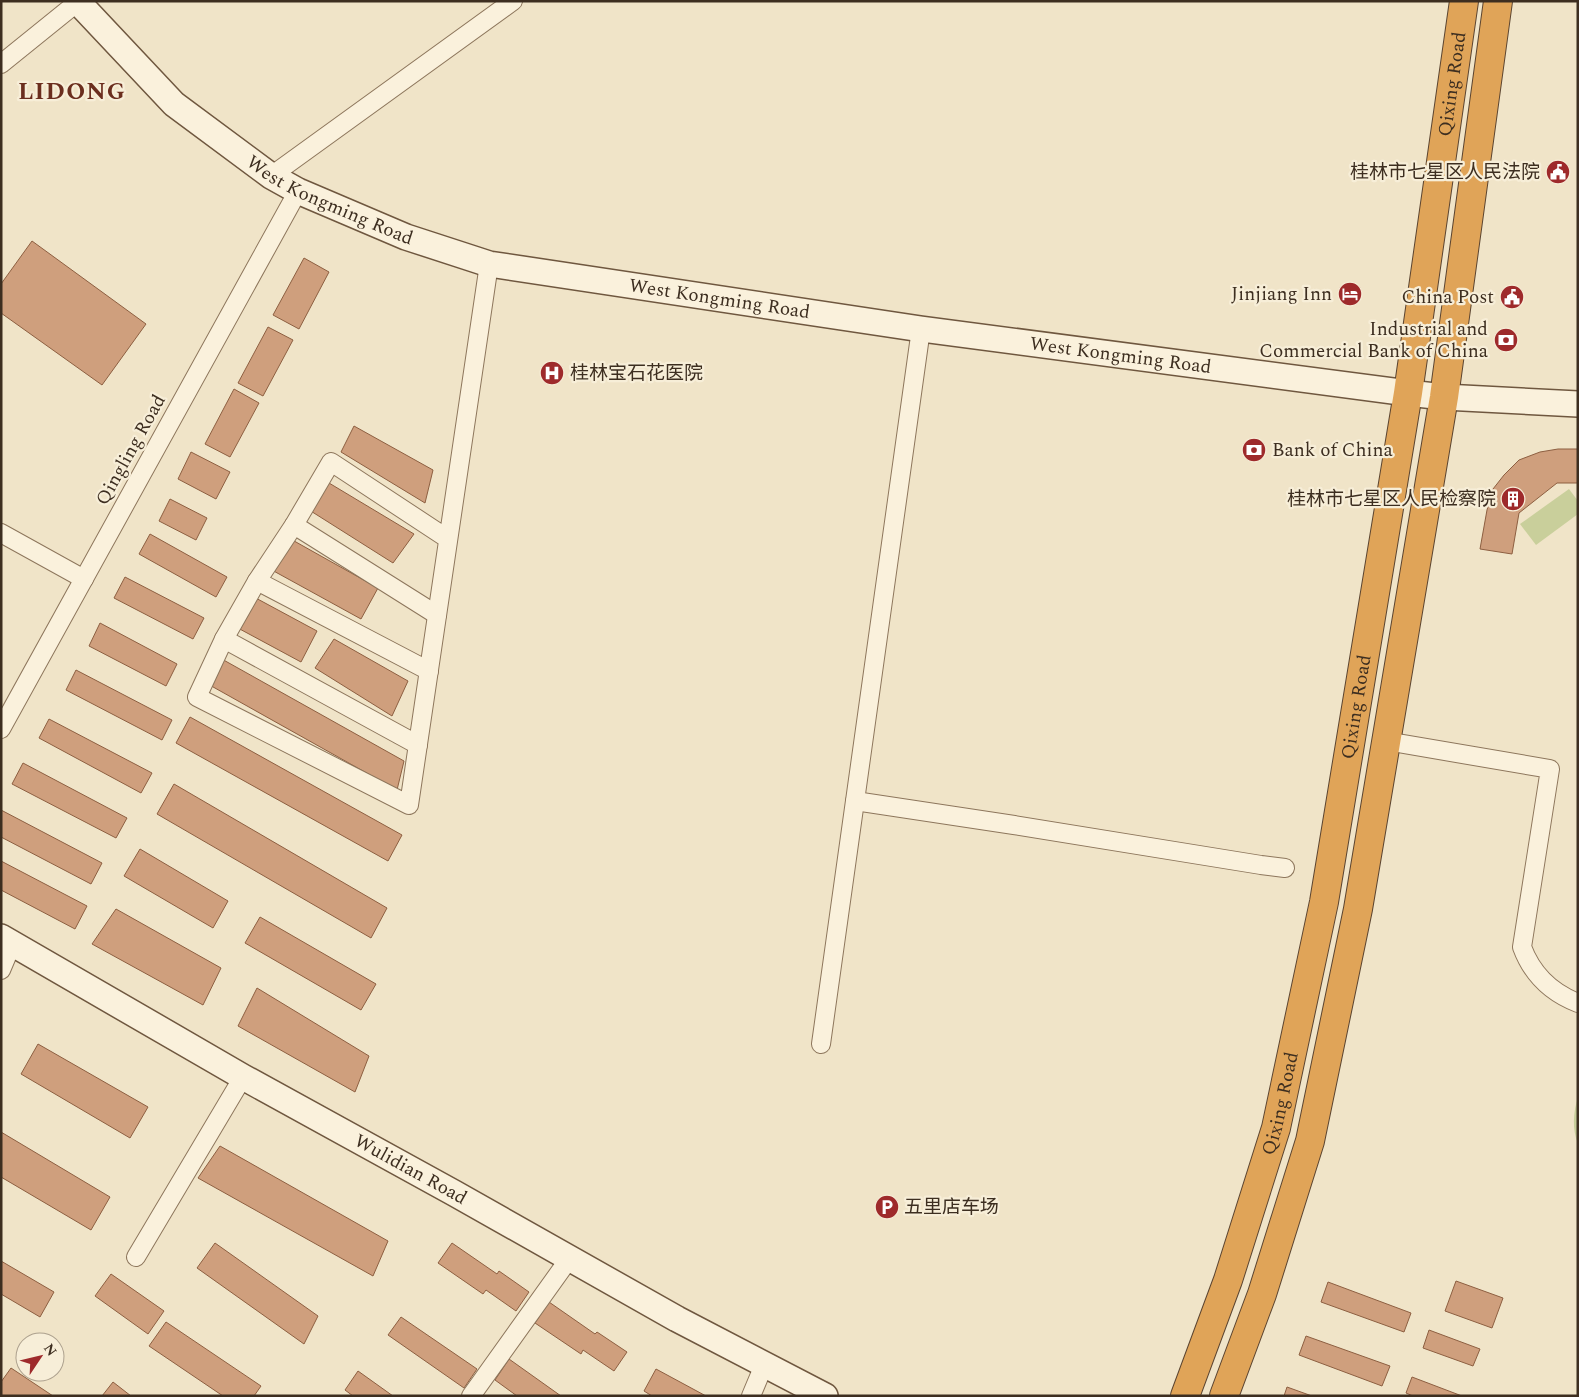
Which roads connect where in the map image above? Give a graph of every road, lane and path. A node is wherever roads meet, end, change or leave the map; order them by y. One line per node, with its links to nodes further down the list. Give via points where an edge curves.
1 (513, 1): 6 (street)
2 (1464, 1): 10 (highway, Qixing Road)
3 (1498, 1): 11 (highway, Qixing Road)
4 (78, 2): 5 (street); 6 (main road, West Kongming Road, via 174,104)
5 (1, 64)
6 (270, 176): 7 (main road, West Kongming Road)
7 (298, 191): 8 (main road, West Kongming Road, via 406,238); 16 (street, Qingling Road)
8 (489, 264): 9 (main road, West Kongming Road); 15 (street)
9 (921, 329): 10 (main road, West Kongming Road); 24 (street)
10 (1408, 394): 11 (main road, West Kongming Road); 37 (highway, Qixing Road, via 1324,902 1276,1128 1228,1280)
11 (1444, 397): 12 (main road, West Kongming Road); 22 (highway, Qixing Road)
12 (1578, 404)
13 (294, 525): 15 (street, via 331,462); 17 (street); 18 (street)
14 (1, 533): 16 (street)
15 (448, 539): 18 (street)
16 (84, 579): 21 (street, Qingling Road)
17 (257, 581): 19 (street); 20 (street)
18 (437, 616): 20 (street)
19 (224, 639): 23 (street); 23 (street, via 197,697 409,805)
20 (429, 671): 23 (street)
21 (1, 729)
22 (1386, 741): 28 (street, via 1550,769 1522,947 1530,964 1549,987); 38 (highway, Qixing Road, via 1358,908 1310,1141 1262,1294)
23 (418, 745)
24 (855, 801): 25 (street); 29 (street)
25 (1285, 868)
26 (7, 941): 27 (street); 30 (main road, Wulidian Road)
27 (1, 970)
28 (1578, 1003)
29 (821, 1044)
30 (243, 1077): 31 (street); 32 (main road, Wulidian Road)
31 (136, 1257)
32 (569, 1259): 33 (main road, Wulidian Road); 34 (street)
33 (764, 1365): 35 (street); 36 (main road, Wulidian Road)
34 (471, 1396)
35 (752, 1396)
36 (825, 1396)
37 (1185, 1396)
38 (1224, 1396)

